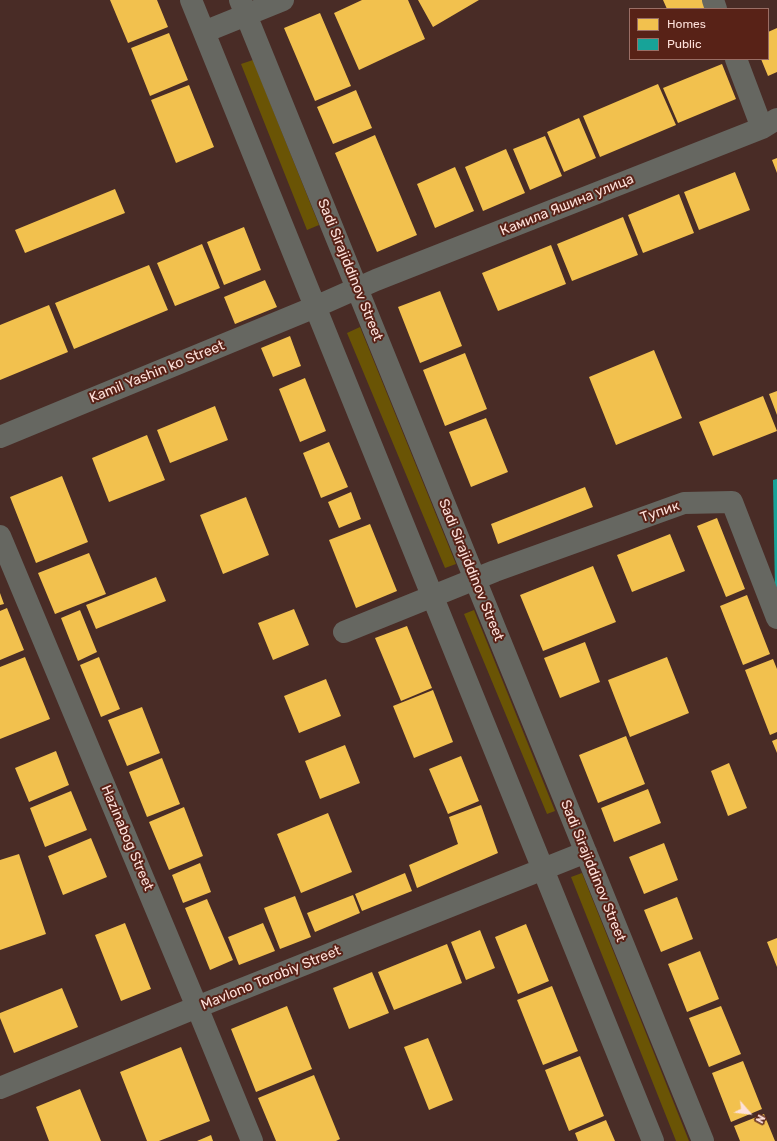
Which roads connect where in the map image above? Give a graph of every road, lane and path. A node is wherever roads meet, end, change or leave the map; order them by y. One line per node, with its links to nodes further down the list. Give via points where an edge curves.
1 (191, 0): 4 (street)
2 (283, 0): 3 (street)
3 (243, 7): 4 (street); 7 (street, Sadi Sirajiddinov Street)
4 (204, 32): 8 (street)
5 (737, 60): 6 (street)
6 (769, 123): 7 (street, Камила Яшина улица)
7 (357, 289): 8 (street, Камила Яшина улица); 11 (street, Sadi Sirajiddinov Street)
8 (314, 307): 9 (street, Kamil Yashin ko Street); 12 (street)
9 (0, 437)
10 (0, 536): 17 (street, Hazinabog Street)
11 (475, 579): 12 (street); 13 (street, Тупик, via 684,503 732,502); 15 (street, Sadi Sirajiddinov Street)
12 (432, 596): 14 (street); 16 (street)
13 (777, 618)
14 (344, 632)
15 (586, 852): 16 (street, Mavlono Torobiy Street); 21 (street, Sadi Sirajiddinov Street)
16 (543, 870): 17 (street, Mavlono Torobiy Street); 20 (street)
17 (197, 1007): 18 (street, Mavlono Torobiy Street); 19 (street, Hazinabog Street)
18 (0, 1088)
19 (252, 1141)
20 (653, 1141)
21 (703, 1141)

